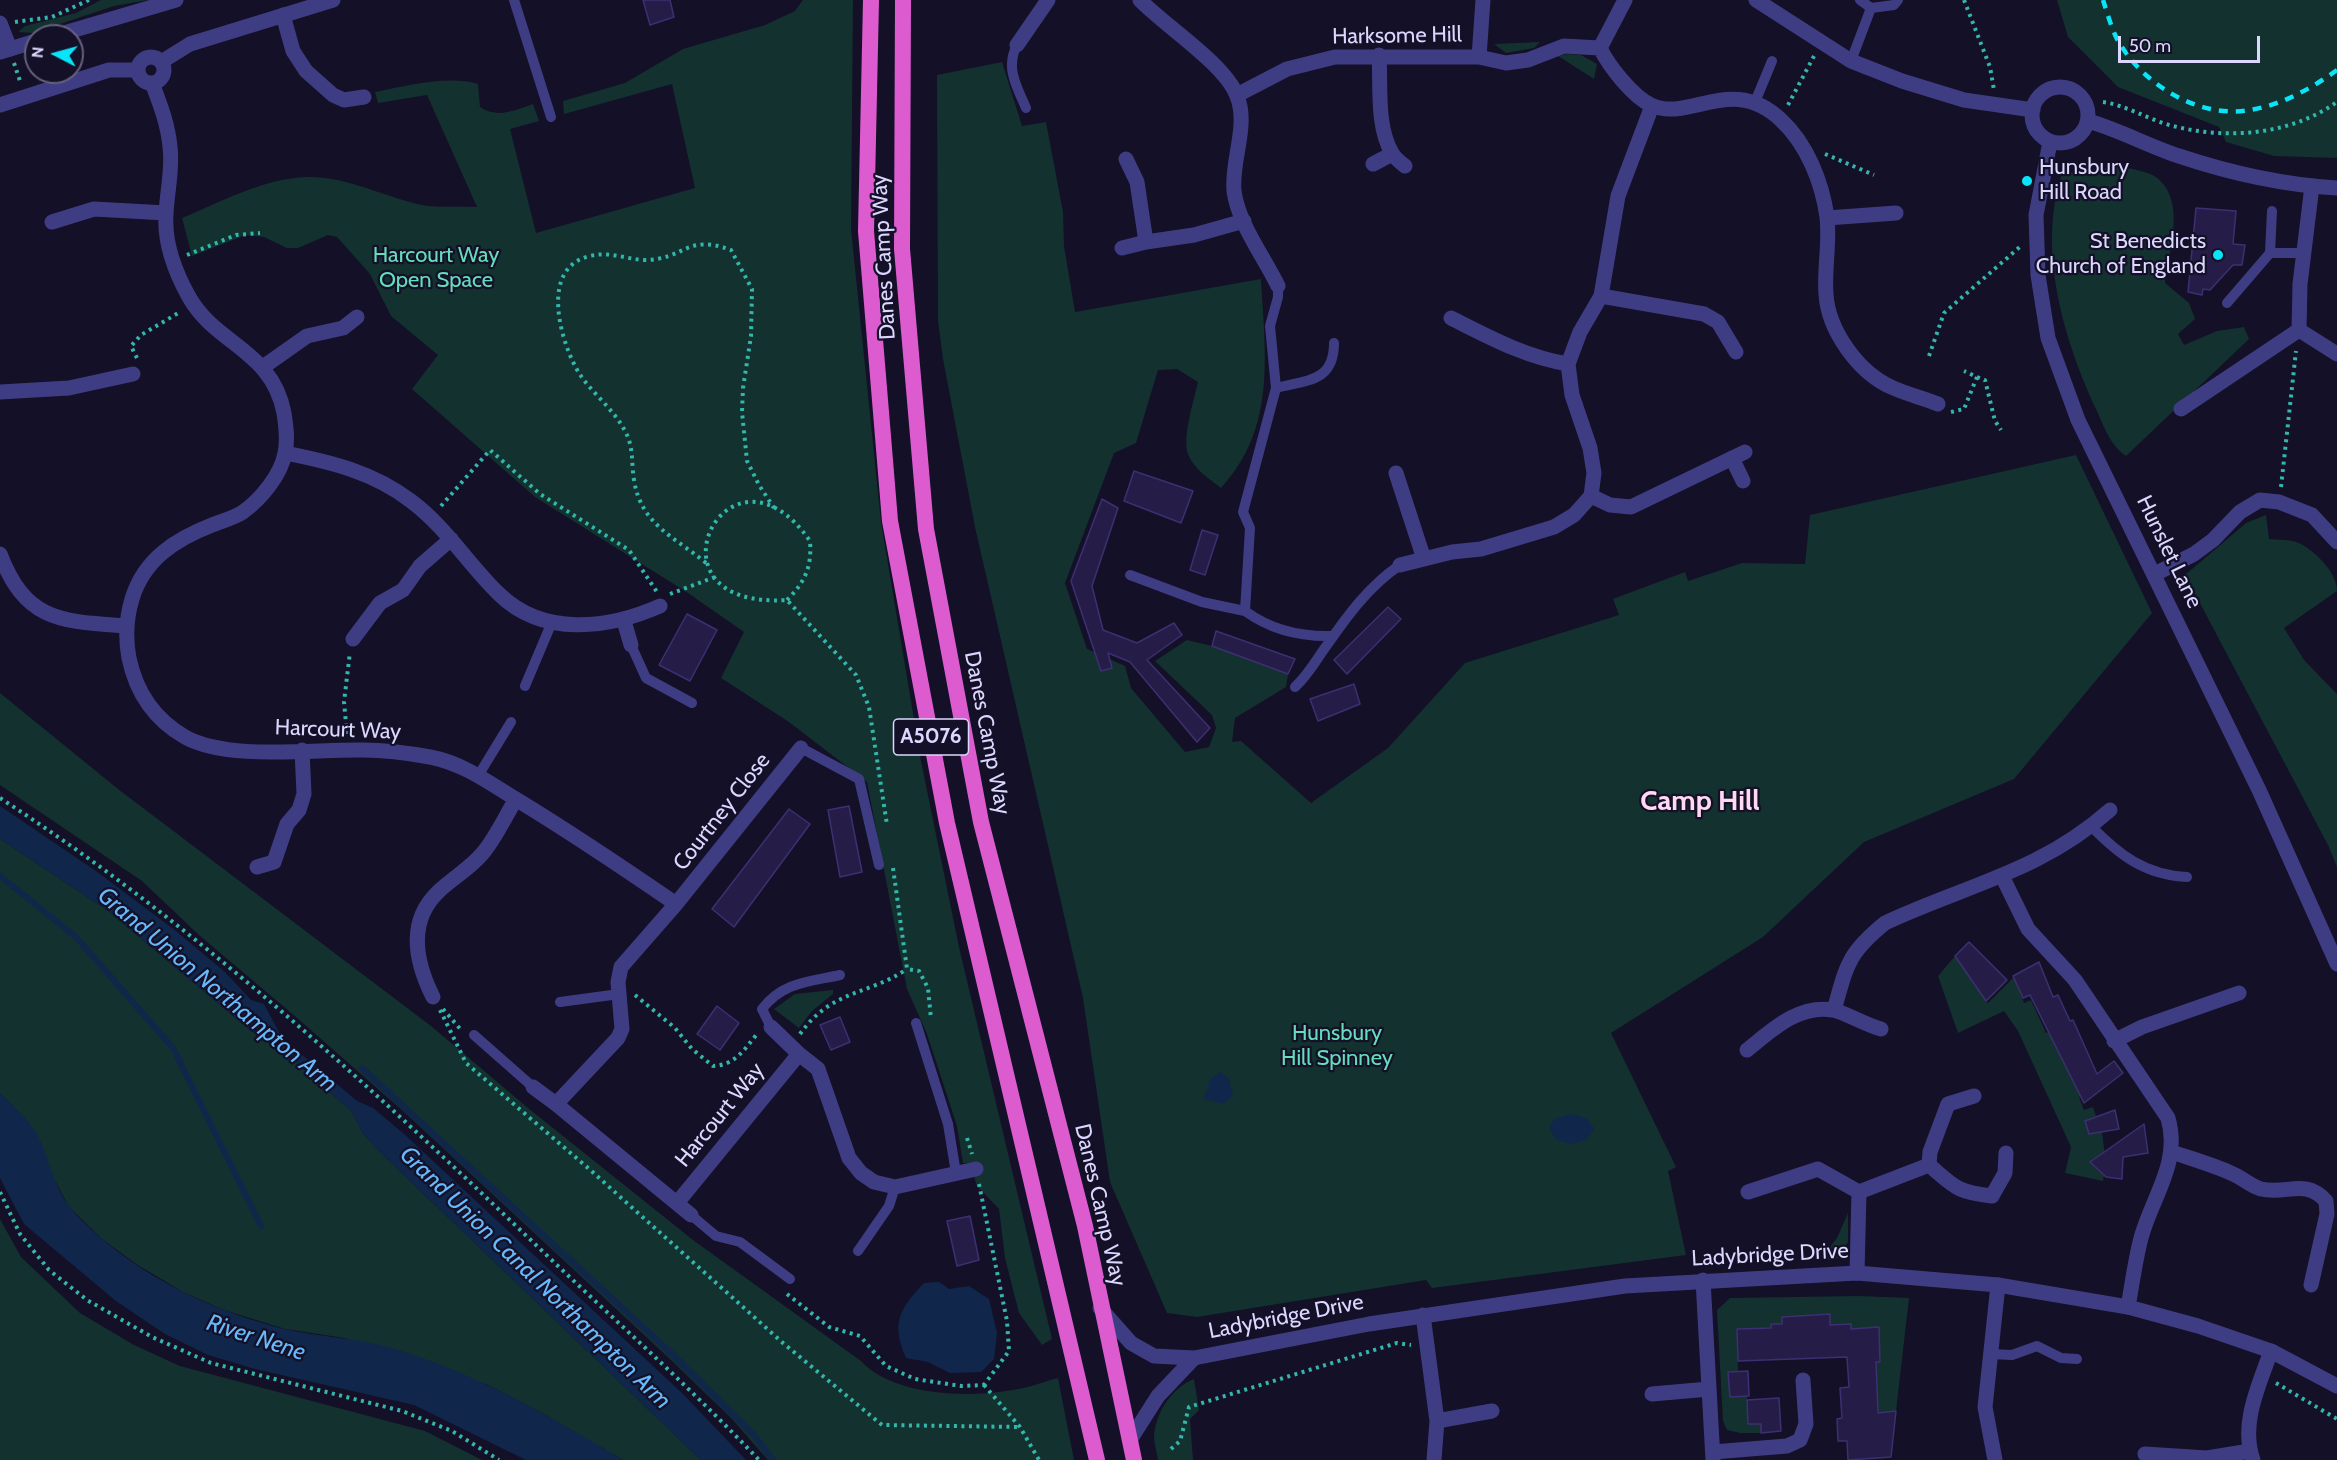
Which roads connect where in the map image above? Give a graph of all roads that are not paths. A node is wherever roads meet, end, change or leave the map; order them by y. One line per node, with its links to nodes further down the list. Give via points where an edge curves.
1 (176, 0): 16 (street)
2 (333, 0): 14 (street)
3 (514, 0): 35 (lane)
4 (871, 0): 154 (highway, Danes Camp Way / A5076, via 866,231 890,521 947,823)
5 (903, 0): 138 (highway, Danes Camp Way / A5076, via 902,249 926,529 981,822 1085,1226)
6 (1048, 0): 18 (street)
7 (1140, 0): 28 (street, via 1222,75)
8 (1483, 0): 22 (street)
9 (1625, 0): 19 (street)
10 (1756, 0): 24 (street)
11 (1860, 0): 13 (lane)
12 (1898, 0): 13 (lane, via 1894,5)
13 (1871, 8): 24 (lane)
14 (283, 15): 25 (street, via 190,44); 29 (street, via 293,51 306,71 344,100)
15 (0, 24): 20 (street)
16 (84, 27)
17 (24, 44): 20 (street)
18 (1017, 45): 33 (lane, via 1012,54 1013,76)
19 (1600, 48): 22 (street, Harksome Hill, via 1564,46 1517,63); 32 (street, via 1620,77)
20 (5, 50)
21 (1379, 55): 22 (street, Harksome Hill); 28 (street, Harksome Hill, via 1311,62 1287,69); 38 (street, via 1382,113)
22 (1479, 57)
23 (1772, 61): 30 (lane)
24 (1851, 61): 34 (street, via 1932,92)
25 (160, 62): 26 (street, via 146,58); 27 (street, via 163,74)
26 (138, 70): 27 (street, via 142,80); 31 (street, via 108,70)
27 (152, 83): 45 (street, Harcourt Way, via 171,150)
28 (1237, 95): 48 (street, via 1241,118 1234,193)
29 (364, 97)
30 (1755, 102): 32 (street, via 1726,99 1675,108); 47 (street, via 1780,119 1802,144 1820,184)
31 (0, 105)
32 (1652, 106): 55 (street, via 1618,196)
33 (1026, 108)
34 (2033, 110): 36 (street, via 2041,94 2066,87 2086,104); 37 (street, via 2035,129)
35 (551, 117)
36 (2088, 121): 37 (street, via 2078,138); 42 (street, via 2177,156 2250,176)
37 (2050, 142): 79 (street, Hunslet Lane, via 2036,215 2038,275 2048,338 2078,420)
38 (1392, 154): 40 (street); 41 (street)
39 (1126, 159): 50 (street, via 1137,182)
40 (1373, 164)
41 (1405, 166)
42 (2312, 186): 43 (street); 53 (street)
43 (2337, 188)
44 (2272, 211): 52 (lane)
45 (166, 213): 49 (street, via 94,209); 64 (street, Harcourt Way, via 173,261 194,304 220,332)
46 (1896, 213): 47 (street)
47 (1827, 218): 68 (street, via 1826,296 1838,334 1857,362 1889,387)
48 (1244, 221): 50 (street, via 1194,235); 54 (street)
49 (52, 222)
50 (1146, 242): 51 (street)
51 (1122, 248)
52 (2270, 253): 53 (lane); 56 (lane)
53 (2304, 253): 59 (street)
54 (1278, 286): 66 (lane, via 1270,326)
55 (1601, 297): 61 (street, via 1704,314 1718,322); 63 (street, via 1580,332)
56 (2227, 303)
57 (357, 317): 64 (street, via 343,328 307,336)
58 (1451, 318): 63 (street, via 1516,351)
59 (2299, 330): 62 (street); 69 (street)
60 (1334, 343): 66 (lane, via 1331,367 1321,376)
61 (1736, 352)
62 (2337, 354)
63 (1568, 364): 73 (street, via 1572,395 1590,448 1594,473)
64 (263, 367): 70 (street, Harcourt Way, via 282,405)
65 (133, 374): 67 (street, via 69,388)
66 (1276, 388): 82 (lane, via 1243,512 1250,528)
67 (0, 392)
68 (1943, 408)
69 (2181, 409)
70 (285, 453): 74 (street, via 329,461 370,476 405,496); 85 (street, Harcourt Way, via 271,483 243,512 186,536 164,550 135,587)
71 (1396, 473): 77 (street)
72 (1743, 481): 73 (street, via 1739,455 1631,507 1611,505)
73 (1591, 496): 77 (street, via 1574,515 1554,527 1481,549)
74 (451, 538): 84 (street, via 514,608); 87 (street, via 420,566 403,590 380,603)
75 (2337, 542): 79 (street, via 2312,515 2279,502 2260,500 2240,512 2194,554)
76 (0, 554): 85 (street, via 10,580 30,604 51,616)
77 (1424, 559): 78 (street)
78 (1400, 565): 86 (lane, via 1358,602)
79 (2155, 574): 104 (street, Hunslet Lane)
80 (1130, 575): 82 (lane, via 1202,602)
81 (660, 606): 83 (street)
82 (1245, 610): 86 (lane, via 1262,623 1307,637)
83 (624, 621): 84 (street, via 599,625); 88 (street)
84 (552, 622): 89 (lane)
85 (126, 626): 94 (street, Harcourt Way, via 132,671 143,699 175,731 197,743 226,750)
86 (1333, 636): 90 (lane, via 1309,674)
87 (353, 639)
88 (631, 645): 91 (lane, via 646,678)
89 (525, 686)
90 (1295, 687)
91 (692, 703)
92 (511, 722): 95 (lane)
93 (801, 748): 99 (lane, via 859,779); 103 (street, Courtney Close)
94 (302, 750): 95 (street, Harcourt Way, via 384,750 434,758); 100 (street, via 304,794 299,810 287,824 274,862)
95 (478, 776): 96 (street, Harcourt Way)
96 (516, 799): 103 (street, Harcourt Way); 108 (street, via 483,853 440,890 425,906 418,922 417,950 422,974)
97 (2110, 810): 98 (street)
98 (2091, 826): 101 (street, via 2045,858); 102 (lane, via 2133,864 2170,876)
99 (879, 865)
100 (257, 867)
101 (2002, 876): 110 (street, via 1894,919 1865,939 1849,960); 115 (street, via 2028,929 2075,980)
102 (2187, 877)
103 (676, 904): 106 (street, via 621,967)
104 (2335, 954)
105 (840, 975): 112 (lane, via 789,986 773,994 762,1009)
106 (618, 988): 109 (lane); 120 (street, via 622,1029 618,1038)
107 (2239, 993): 115 (street, via 2142,1027)
108 (433, 997)
109 (560, 1002)
110 (1834, 1010): 113 (street); 116 (street, via 1790,1017)
111 (916, 1023): 125 (lane, via 948,1124)
112 (769, 1024): 117 (street)
113 (1881, 1029)
114 (474, 1035): 118 (lane)
115 (2114, 1041): 121 (street, via 2168,1118)
116 (1747, 1050)
117 (795, 1051): 126 (street, via 818,1070 849,1158 874,1182); 129 (street, Harcourt Way)
118 (533, 1086): 120 (street, Harcourt Way)
119 (1974, 1096): 123 (street, via 1948,1104)
120 (556, 1104): 129 (street, Harcourt Way)
121 (2172, 1152): 136 (street, via 2235,1174 2263,1190 2317,1191 2326,1201 2326,1214); 137 (street, via 2140,1241)
122 (2006, 1153): 123 (street, via 2005,1173 1992,1196 1952,1187)
123 (1929, 1165): 128 (street)
124 (976, 1169): 125 (street)
125 (956, 1173): 126 (street)
126 (895, 1187): 131 (lane, via 889,1206)
127 (1748, 1192): 128 (street, via 1818,1169)
128 (1859, 1192): 132 (street)
129 (677, 1203): 130 (street, Harcourt Way)
130 (691, 1215): 133 (lane, via 717,1236 740,1242)
131 (858, 1251)
132 (1857, 1273): 134 (street, Ladybridge Drive); 135 (street, Ladybridge Drive)
133 (790, 1279)
134 (1703, 1281): 139 (street, Ladybridge Drive, via 1625,1286); 146 (street)
135 (1998, 1285): 137 (street, Ladybridge Drive); 141 (street)
136 (2312, 1285)
137 (2128, 1307): 140 (street, Ladybridge Drive)
138 (1100, 1308): 142 (street, Ladybridge Drive, via 1131,1343 1154,1356); 150 (highway, Danes Camp Way / A5076)
139 (1424, 1315): 142 (street, Ladybridge Drive); 149 (street)
140 (2271, 1351): 145 (street, Ladybridge Drive); 153 (street, via 2248,1427)
141 (1991, 1354): 143 (lane, via 2012,1355 2037,1346 2061,1358); 157 (street, via 1985,1407)
142 (1194, 1358): 150 (street, Ladybridge Drive, via 1158,1396)
143 (2077, 1359)
144 (1803, 1380): 152 (street, via 1806,1424 1800,1440 1787,1446)
145 (2337, 1386)
146 (1709, 1389): 147 (street); 152 (street)
147 (1652, 1394)
148 (1492, 1411): 149 (street)
149 (1437, 1421): 156 (street)
150 (1130, 1440): 155 (highway, Danes Camp Way / A5076)
151 (2145, 1454): 153 (street)
152 (1713, 1456)
153 (2252, 1456)
154 (1097, 1460)
155 (1134, 1460)
156 (1434, 1460)
157 (1995, 1460)

